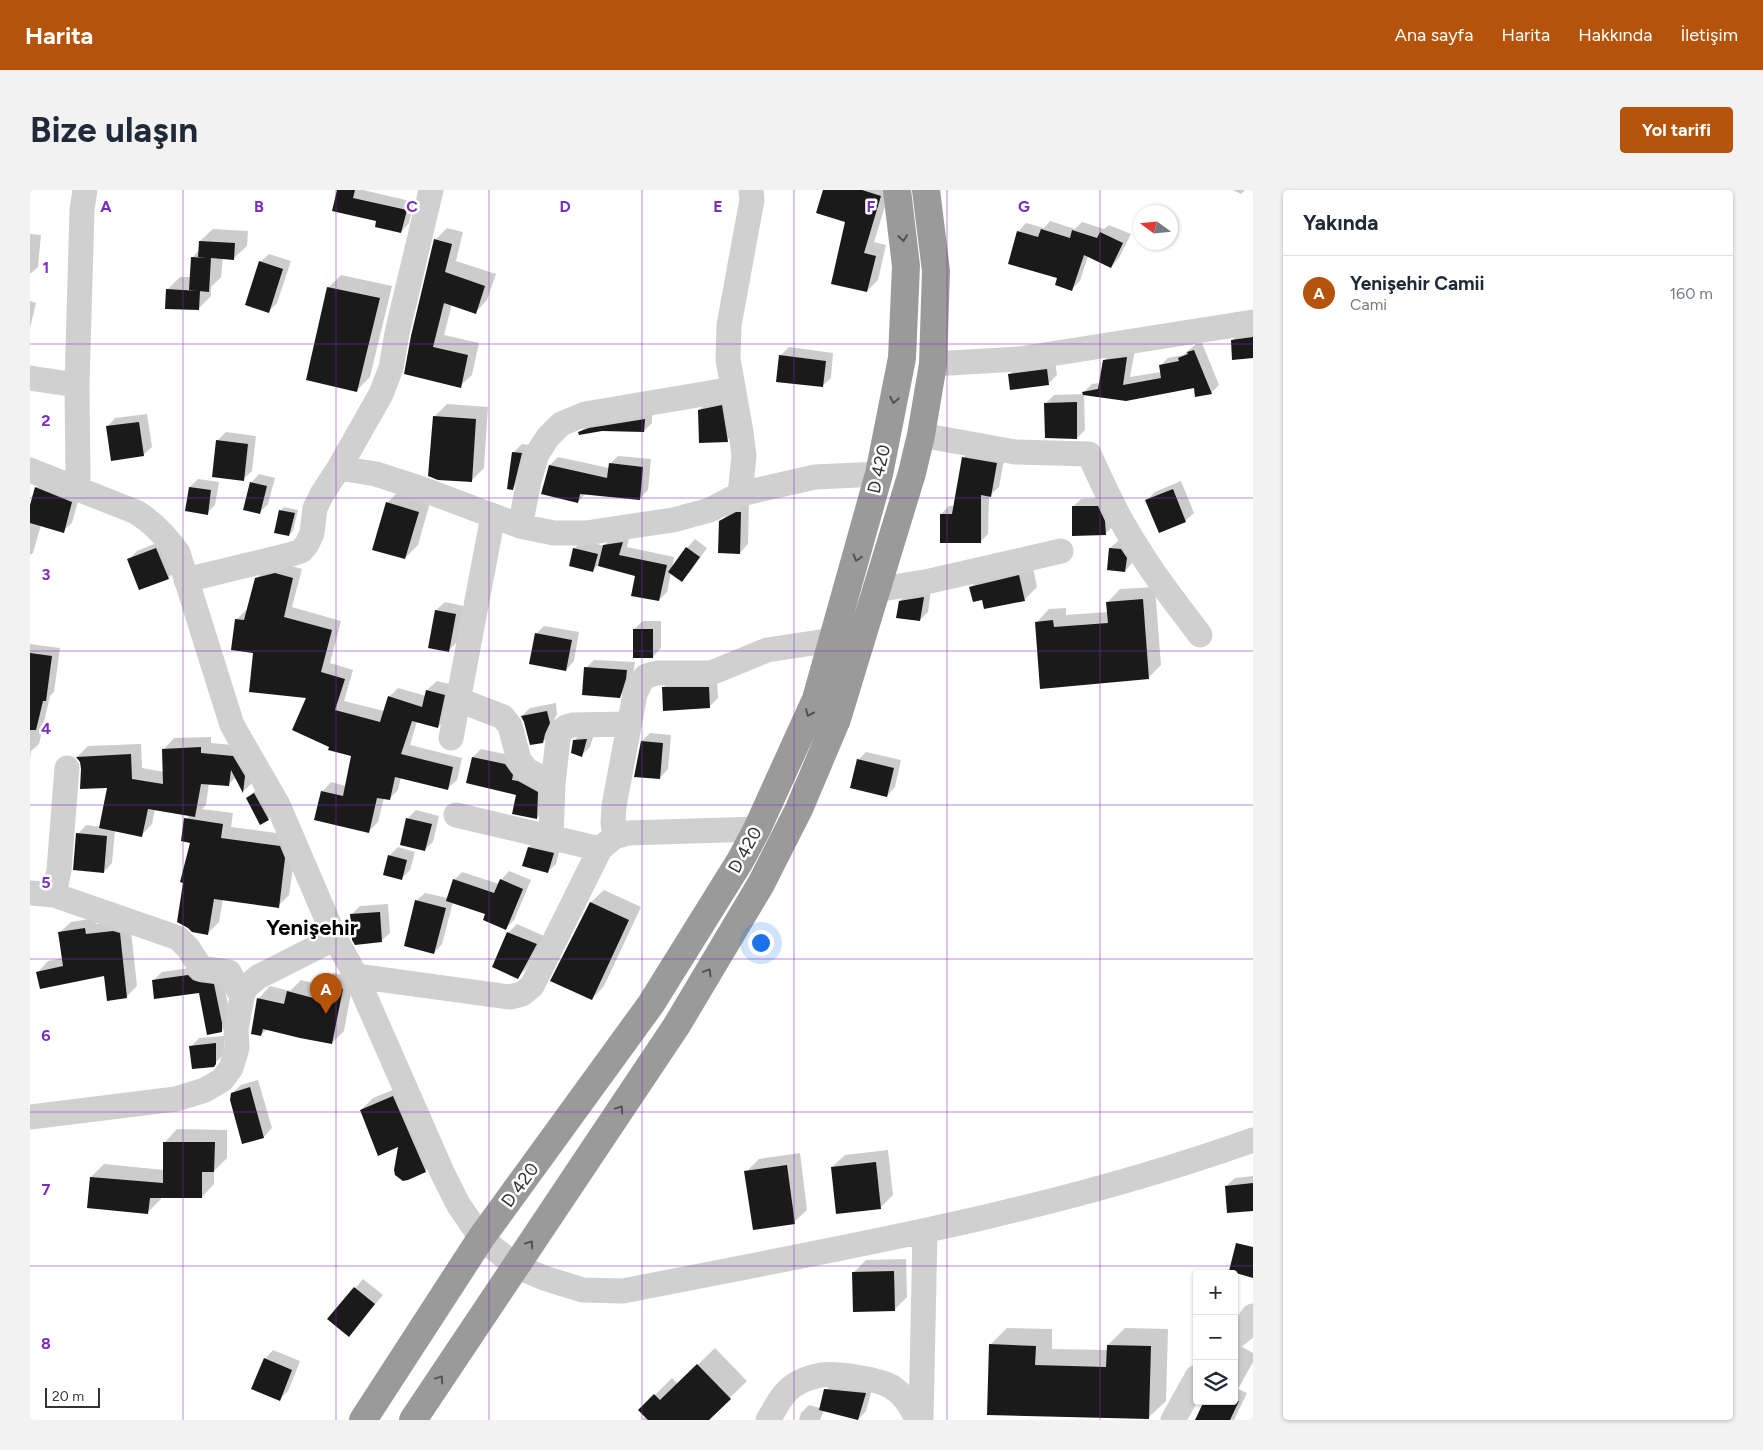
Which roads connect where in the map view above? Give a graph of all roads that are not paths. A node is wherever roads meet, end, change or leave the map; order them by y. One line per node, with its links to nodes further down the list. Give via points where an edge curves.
1 (85, 190): 9 (street)
2 (431, 190): 12 (street, via 391,368 381,394)
3 (751, 190): 10 (street, via 752,200 729,325 728,359)
4 (897, 190): 14 (highway, D 420, one-way to 14, via 906,266 902,358)
5 (926, 190): 7 (highway, via 936,271)
6 (1253, 322): 7 (street, via 1019,359)
7 (933, 364): 11 (highway)
8 (30, 378): 9 (street)
9 (77, 385): 15 (street)
10 (733, 389): 16 (street, via 744,456); 18 (street, via 585,414 561,424 537,454)
11 (921, 435): 21 (highway); 22 (street, via 1015,452 1089,454 1139,550)
12 (339, 468): 17 (street, via 376,474 422,488); 20 (street, via 315,508 312,533 301,551)
13 (30, 470): 15 (street)
14 (879, 474): 16 (street, via 815,477); 23 (highway, D 420, one-way to 23)
15 (76, 487): 20 (street, via 151,521 178,553)
16 (740, 494): 18 (street, via 710,510 673,520 595,532 554,533)
17 (493, 516): 18 (street); 24 (street)
18 (520, 526)
19 (1061, 551): 21 (street)
20 (186, 580): 35 (street, via 232,725 278,805)
21 (876, 590): 42 (highway, one-way to 21, via 677,1025 761,884 799,809 837,719)
22 (1200, 635)
23 (832, 640): 25 (street, via 767,650 710,673 646,676 634,694); 30 (highway, D 420, one-way to 30, via 816,699)
24 (459, 700): 26 (street); 28 (street, via 502,717 510,726 519,760 527,770)
25 (629, 724): 28 (street, via 566,727 558,739); 32 (street)
26 (452, 738)
27 (67, 768): 34 (street)
28 (553, 784): 31 (street)
29 (456, 815): 31 (street)
30 (758, 829): 32 (street, via 628,833); 41 (highway, D 420, via 651,1004)
31 (551, 838): 32 (street)
32 (607, 843): 36 (street, via 532,986 522,994 510,996)
33 (30, 893): 34 (street)
34 (54, 895): 37 (street, via 178,938 201,968 229,972)
35 (335, 938): 36 (street); 37 (street, via 258,977 245,988)
36 (356, 976): 41 (street, via 442,1172 458,1204)
37 (242, 997): 38 (street, via 236,1029 237,1048 231,1068 222,1080 205,1090 176,1099)
38 (30, 1117)
39 (1253, 1140): 40 (street, via 1175,1166)
40 (925, 1232): 42 (street, via 623,1291 583,1290); 49 (street)
41 (481, 1238): 42 (street); 47 (highway, D 420)
42 (516, 1266): 46 (highway, one-way to 42)
43 (1253, 1316): 44 (street)
44 (1238, 1334)
45 (1193, 1384): 50 (street)
46 (421, 1418)
47 (363, 1420)
48 (768, 1420): 49 (street, via 790,1387 823,1375 869,1379 892,1387 911,1404)
49 (919, 1420)
50 (1173, 1420)

